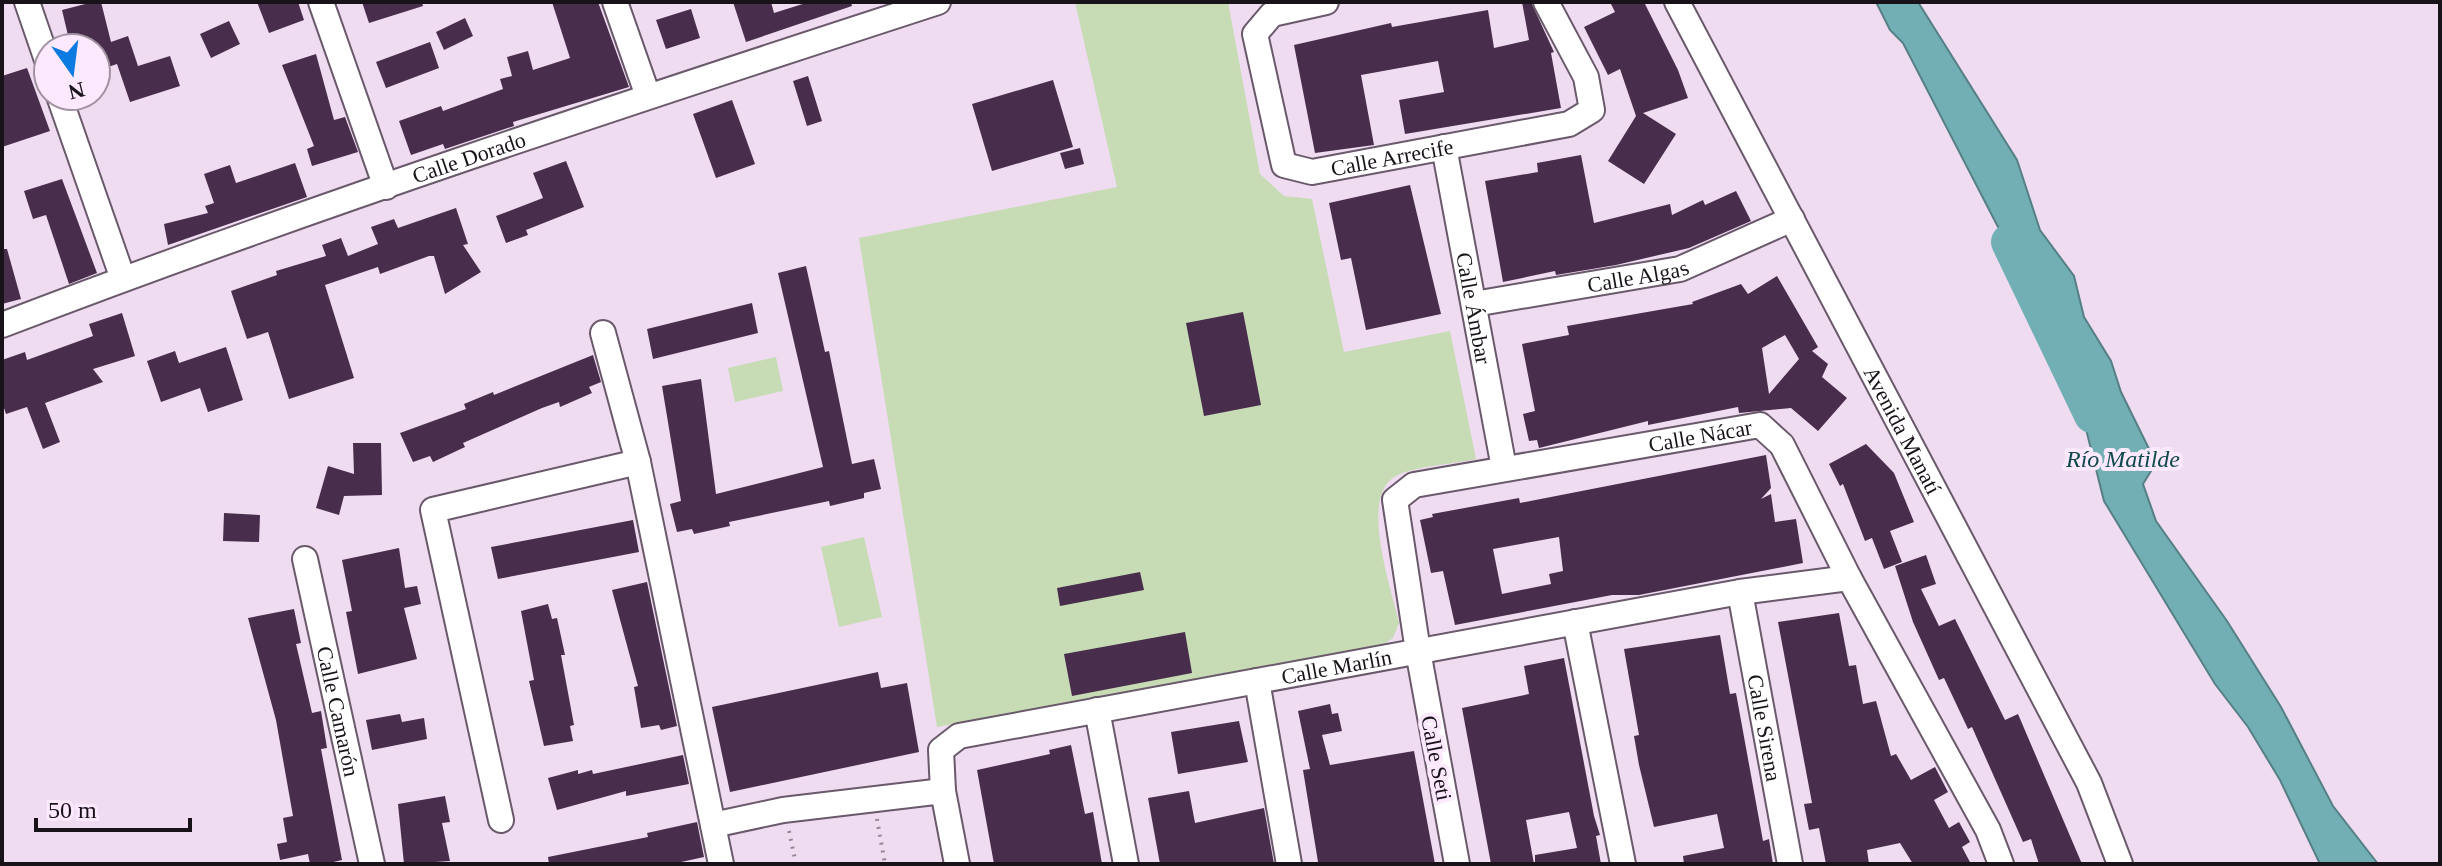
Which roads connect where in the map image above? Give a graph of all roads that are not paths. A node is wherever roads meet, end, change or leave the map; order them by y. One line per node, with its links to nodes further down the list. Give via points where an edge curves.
1 (27, 2): 8 (street)
2 (321, 2): 12 (street)
3 (615, 2): 9 (street)
4 (938, 2): 9 (street, Calle Dorado)
5 (1546, 2): 11 (street, Calle Arrecife, via 1586,77 1592,110 1569,124)
6 (1677, 2): 13 (street, Avenida Manatí)
7 (1316, 3): 11 (street, Calle Arrecife, via 1272,14 1255,34 1284,165 1312,172)
8 (37, 32)
9 (648, 96): 12 (street, Calle Dorado)
10 (65, 112): 14 (street)
11 (1444, 147): 15 (street, Calle Ámbar)
12 (386, 187): 14 (street, Calle Dorado)
13 (1792, 219): 15 (street, Calle Algas, via 1680,269); 39 (street, Avenida Manatí, via 2089,783)
14 (123, 279): 16 (street, Calle Dorado)
15 (1474, 304): 19 (street, Calle Ámbar)
16 (2, 325)
17 (603, 333): 18 (street)
18 (638, 462): 28 (street, via 433,510); 29 (street)
19 (1504, 468): 21 (street, Calle Nácar, via 1760,425 1782,445); 24 (street, Calle Nácar, via 1414,485 1395,500)
20 (305, 559): 30 (street, Calle Camarón)
21 (1849, 578): 22 (street, Calle Marlín); 38 (street, Calle Nácar, via 1988,830)
22 (1740, 592): 23 (street, Calle Marlín); 37 (street, Calle Sirena)
23 (1575, 622): 24 (street, Calle Marlín); 36 (street)
24 (1418, 651): 25 (street, Calle Marlín); 35 (street, Calle Seti)
25 (1257, 681): 26 (street, Calle Marlín); 34 (street)
26 (1097, 710): 27 (street, Calle Marlín, via 959,736 941,750); 33 (street)
27 (943, 791): 29 (street, via 783,810); 32 (street, Calle Marlín)
28 (501, 820)
29 (713, 825): 31 (street)
30 (372, 864)
31 (721, 864)
32 (957, 864)
33 (1126, 864)
34 (1289, 864)
35 (1457, 864)
36 (1623, 864)
37 (1790, 864)
38 (2001, 864)
39 (2120, 864)

